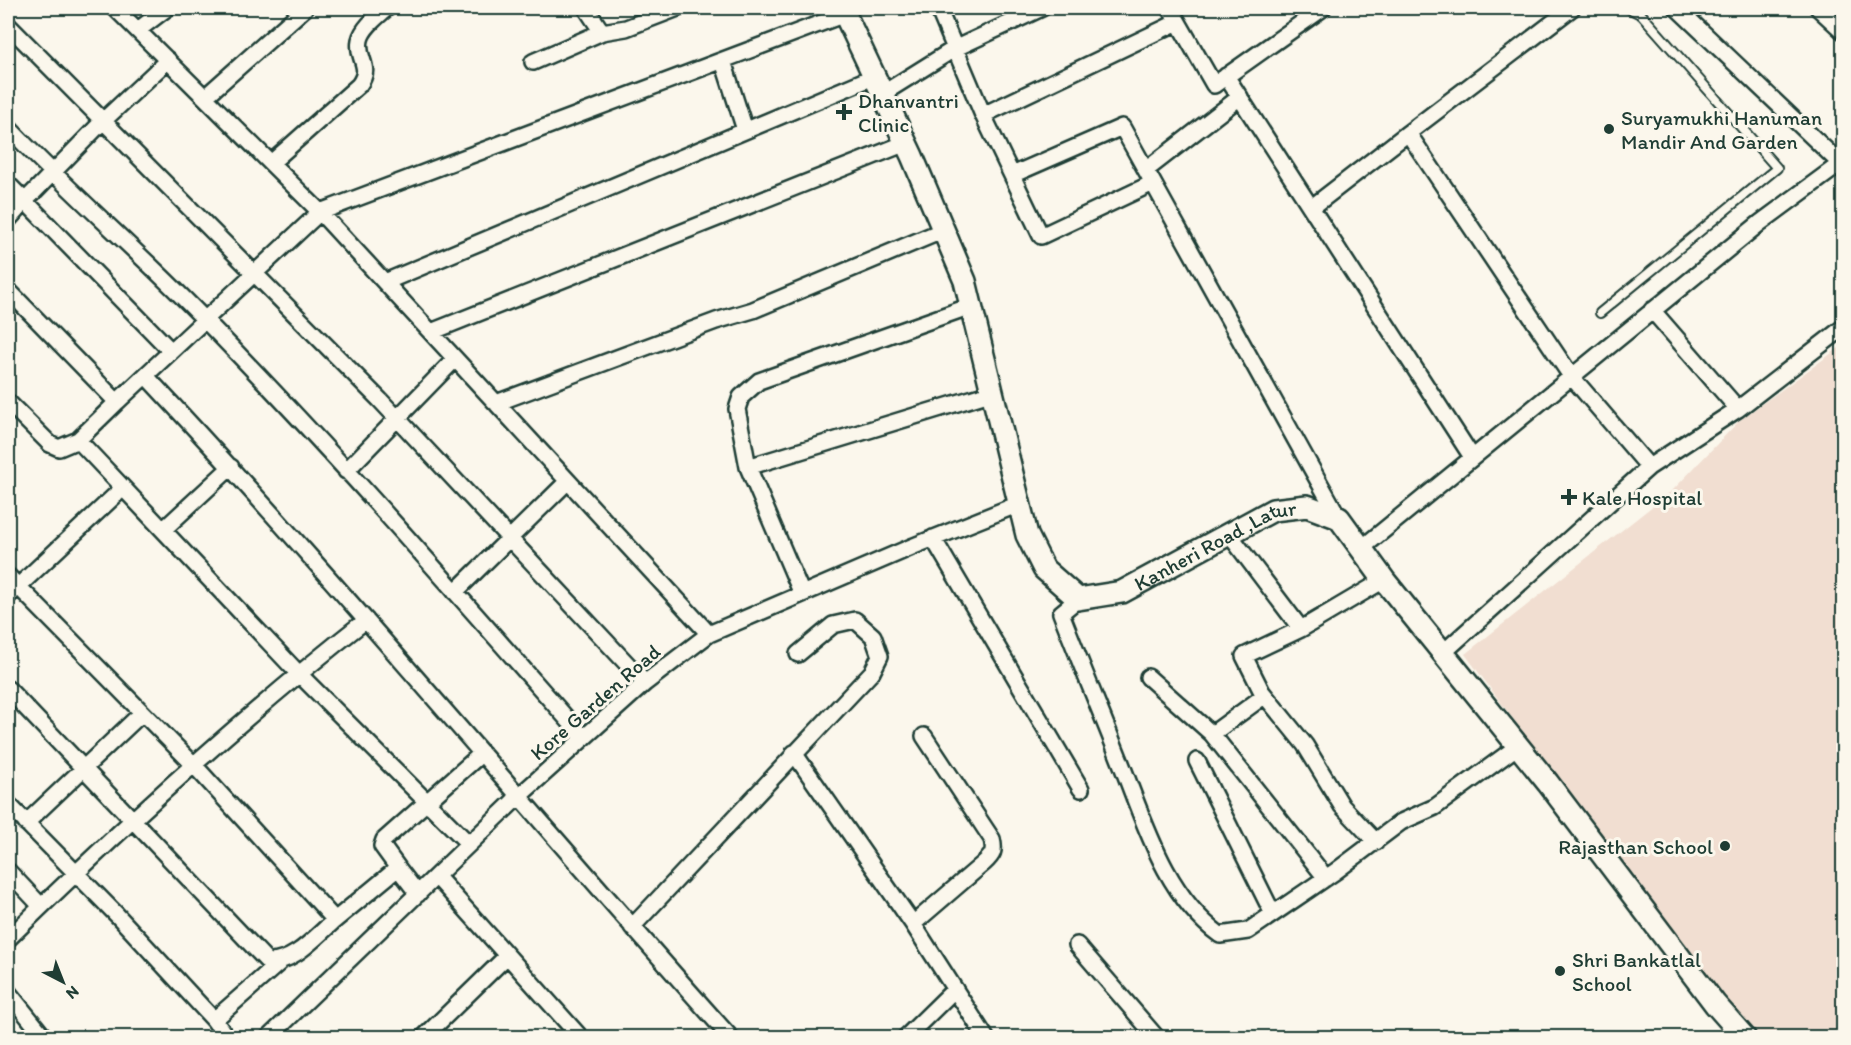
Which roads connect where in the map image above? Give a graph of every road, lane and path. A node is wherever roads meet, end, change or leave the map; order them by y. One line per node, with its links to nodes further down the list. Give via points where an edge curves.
1 (115, 8): 18 (street)
2 (166, 8): 18 (street)
3 (305, 8): 27 (street)
4 (387, 8): 35 (street, via 360,39 366,72 359,85)
5 (586, 8): 19 (street)
6 (678, 8): 19 (street, via 626,28)
7 (938, 8): 21 (street)
8 (1042, 8): 21 (street)
9 (1170, 8): 16 (street)
10 (1323, 8): 25 (street)
11 (1572, 8): 33 (street)
12 (1628, 8): 51 (lane, via 1642,15 1777,168)
13 (1677, 8): 36 (street)
14 (1818, 8): 20 (street)
15 (844, 11): 23 (street); 26 (street)
16 (1178, 22): 25 (street, via 1214,85); 29 (street)
17 (8, 25): 30 (street)
18 (138, 30): 22 (street)
19 (602, 32): 24 (street)
20 (1844, 32)
21 (954, 49): 26 (street); 29 (street)
22 (168, 60): 27 (street); 30 (street)
23 (723, 61): 32 (street); 43 (street)
24 (533, 62)
25 (1226, 76): 28 (street)
26 (878, 86): 32 (street); 34 (street)
27 (205, 97): 35 (street)
28 (1240, 97): 39 (street); 42 (street)
29 (983, 115): 38 (street)
30 (103, 121): 37 (street); 46 (street)
31 (8, 127): 37 (street)
32 (745, 130): 47 (street)
33 (1408, 132): 42 (street); 58 (street)
34 (906, 143): 45 (street); 54 (street)
35 (271, 163): 43 (street)
36 (1842, 166): 50 (street, via 1760,223)
37 (52, 174): 41 (street); 52 (street)
38 (1012, 175): 39 (street, via 1122,127); 39 (street, via 1041,236)
39 (1149, 176): 74 (street)
40 (8, 184): 41 (street)
41 (25, 201): 44 (street); 55 (street)
42 (1311, 208): 66 (street)
43 (321, 212): 46 (street); 47 (street)
44 (8, 220)
45 (944, 230): 49 (street); 62 (street, via 753,310)
46 (253, 274): 52 (street); 64 (street)
47 (385, 282): 54 (street)
48 (8, 290): 61 (street)
49 (971, 306): 59 (street); 68 (street, via 759,381 741,397 737,409)
50 (1652, 310): 58 (street); 63 (street)
51 (1600, 314)
52 (205, 319): 55 (street); 70 (street)
53 (1844, 327): 63 (street)
54 (430, 332): 56 (street)
55 (171, 351): 57 (street)
56 (455, 358): 62 (street); 64 (street)
57 (146, 376): 61 (street); 67 (street)
58 (1571, 376): 66 (street); 69 (street)
59 (990, 393): 68 (street); 73 (street)
60 (8, 402): 65 (street, via 50,444 59,448)
61 (117, 402): 65 (street)
62 (496, 403): 71 (street)
63 (1738, 409): 69 (street)
64 (398, 419): 70 (street); 78 (street)
65 (78, 440): 72 (street)
66 (1472, 457): 79 (street)
67 (231, 467): 75 (street); 85 (street)
68 (748, 467): 83 (street)
69 (1649, 467): 88 (street)
70 (346, 471): 82 (street)
71 (568, 481): 78 (street); 87 (street)
72 (123, 488): 75 (street); 81 (street)
73 (1019, 504): 77 (street, Kore Garden Road); 84 (street, via 1027,535 1044,569)
74 (1339, 518): 76 (street, Kanheri Road ,Latur, via 1307,506 1274,510); 79 (street)
75 (163, 530): 90 (street)
76 (1229, 534): 84 (street, Kanheri Road ,Latur, via 1122,591); 86 (street)
77 (933, 538): 83 (street, Kore Garden Road); 105 (street)
78 (511, 539): 82 (street); 92 (street)
79 (1362, 548): 80 (street)
80 (1384, 580): 86 (street); 88 (street)
81 (11, 586): 95 (street)
82 (455, 592): 98 (street)
83 (802, 594): 87 (street, Kore Garden Road)
84 (1078, 599): 120 (street, via 1061,613 1152,842 1179,893 1220,935 1248,931)
85 (366, 620): 90 (street); 101 (street)
86 (1301, 629): 94 (street, via 1244,656)
87 (709, 634): 92 (street, Kore Garden Road)
88 (1444, 652): 99 (street)
89 (798, 654): 100 (street, via 833,625 855,620 873,636 880,656 872,672)
90 (298, 673): 103 (street); 107 (street)
91 (1148, 677): 96 (street)
92 (645, 683): 98 (street, Kore Garden Road)
93 (8, 689): 104 (street)
94 (1264, 696): 96 (street); 111 (street, via 1305,745 1342,806)
95 (142, 713): 103 (street); 104 (street)
96 (1212, 734): 117 (street)
97 (924, 736): 122 (street, via 992,839 994,849 992,856)
98 (584, 738): 106 (street, Kore Garden Road)
99 (1518, 746): 111 (street, via 1435,807 1401,822); 140 (street)
100 (795, 753): 122 (street); 123 (street)
101 (481, 754): 106 (street); 107 (street)
102 (1197, 760): 120 (street)
103 (192, 765): 109 (street); 121 (street)
104 (84, 768): 109 (street); 110 (street)
105 (1081, 789)
106 (518, 797): 112 (street, Kore Garden Road); 123 (street)
107 (427, 802): 112 (street); 113 (street, via 384,840 384,851)
108 (8, 804): 110 (street)
109 (132, 820): 115 (street); 127 (street, via 259,954 268,962)
110 (26, 823): 115 (street)
111 (1376, 842): 117 (street)
112 (469, 844): 116 (street, Kore Garden Road)
113 (398, 868): 118 (street); 121 (street)
114 (8, 871): 119 (street)
115 (75, 873): 119 (street); 130 (street)
116 (437, 877): 118 (street, Kore Garden Road); 126 (street)
117 (1326, 878): 120 (street)
118 (418, 894): 133 (street, Kore Garden Road)
119 (41, 906): 124 (street)
120 (1273, 914)
121 (335, 920): 127 (street)
122 (913, 924): 128 (street)
123 (632, 927): 136 (street)
124 (8, 939)
125 (1077, 945): 139 (street)
126 (507, 956): 134 (street); 135 (street)
127 (280, 962): 130 (street)
128 (954, 989): 137 (street); 138 (street)
129 (8, 992): 131 (street)
130 (214, 1020): 132 (street)
131 (45, 1038)
132 (227, 1038)
133 (268, 1038)
134 (423, 1038)
135 (581, 1038)
136 (731, 1038)
137 (905, 1038)
138 (986, 1038)
139 (1157, 1038)
140 (1745, 1038)

